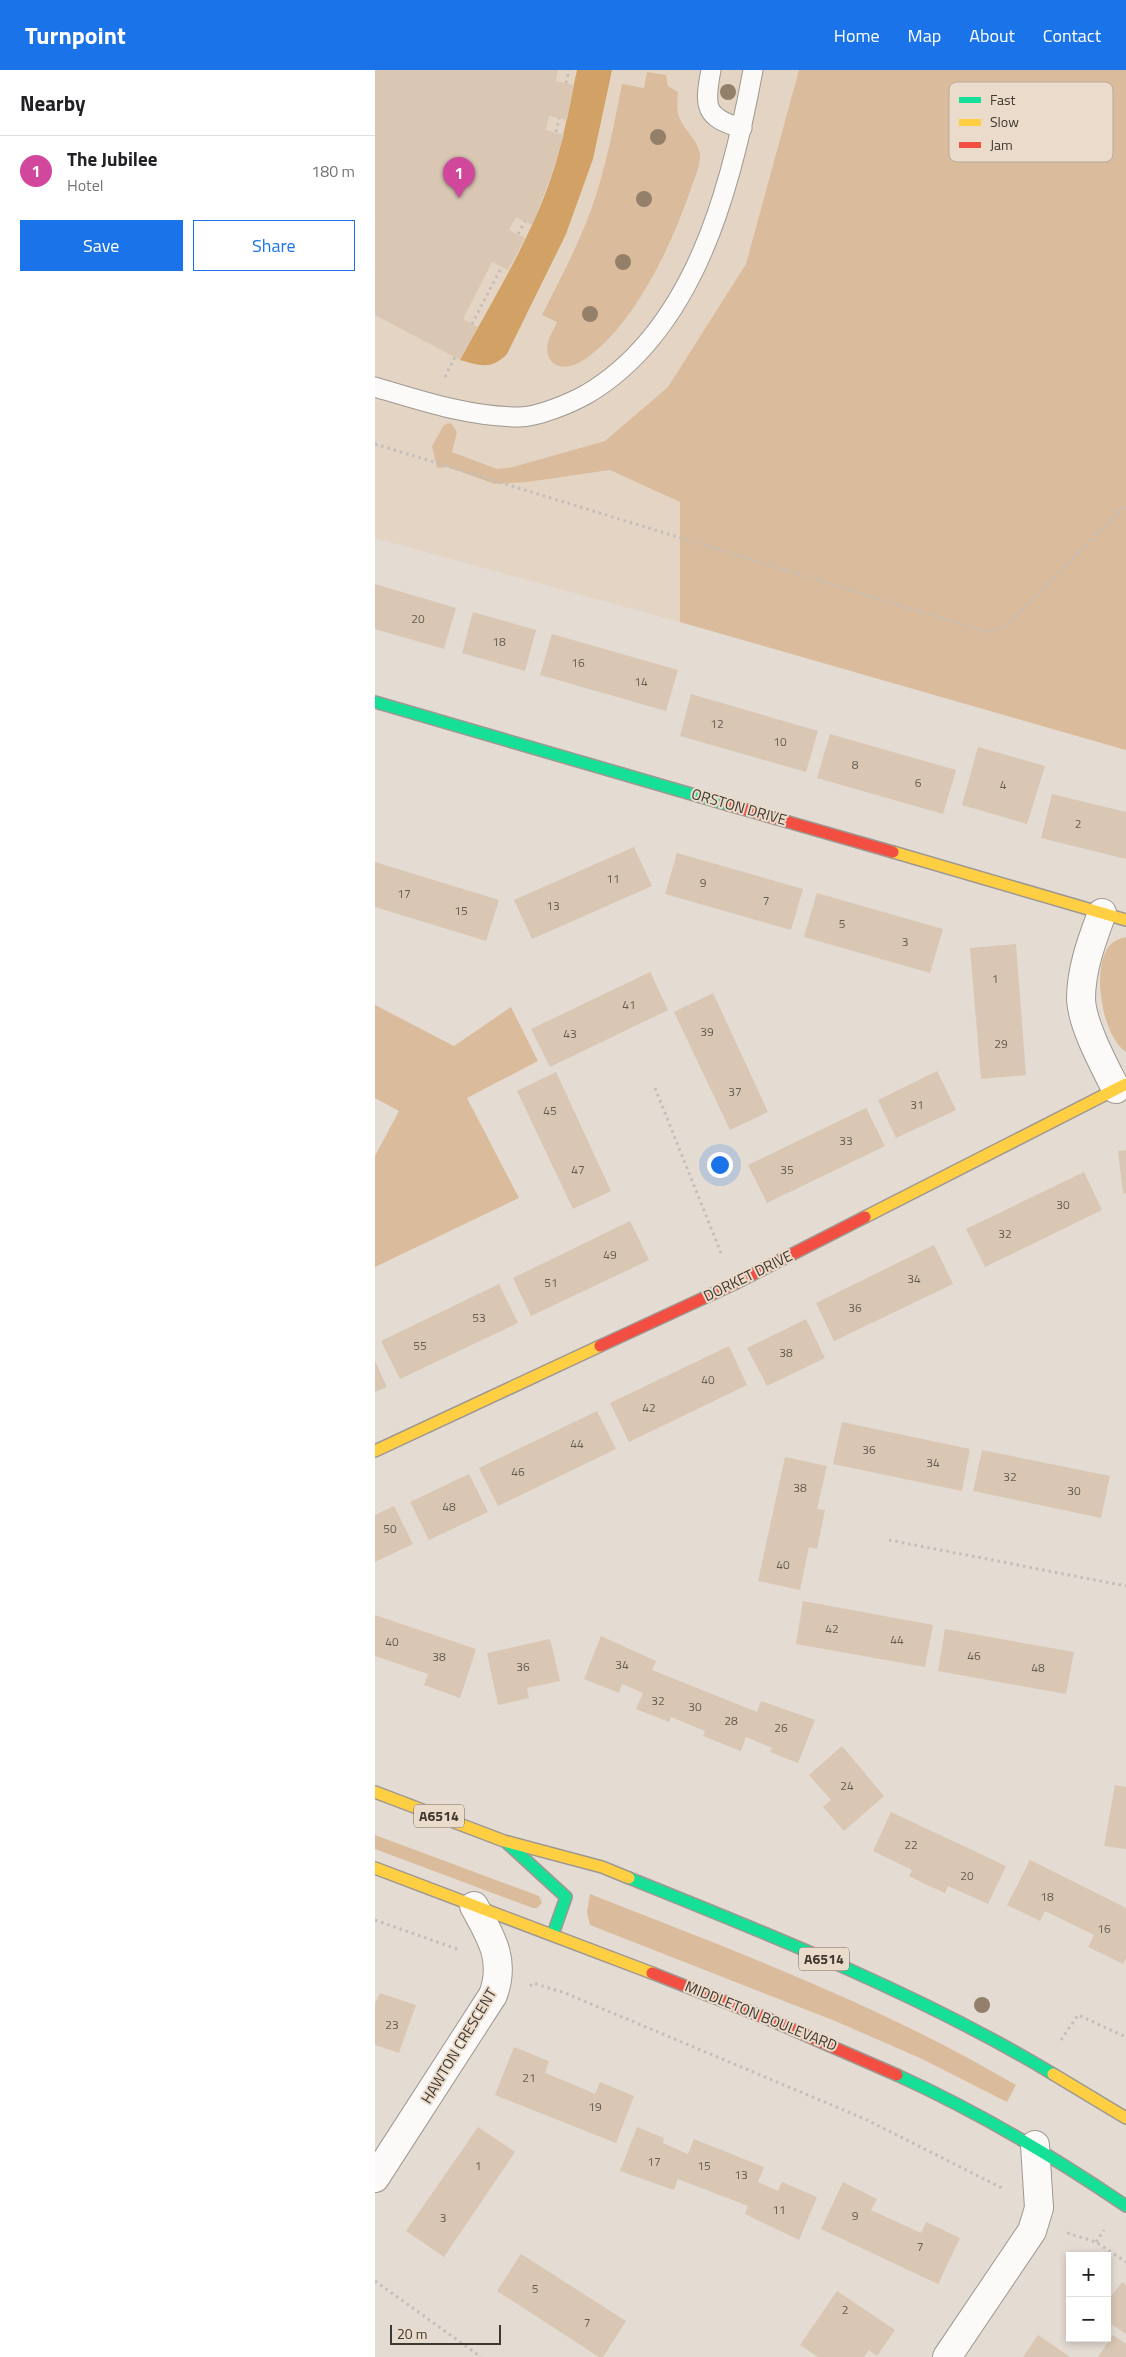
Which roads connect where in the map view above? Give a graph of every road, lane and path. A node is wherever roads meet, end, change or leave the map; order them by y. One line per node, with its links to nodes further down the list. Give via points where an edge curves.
1 (569, 70): 4 (path)
2 (711, 70): 6 (lane, via 707,89 713,116 724,124)
3 (753, 70): 6 (lane)
4 (566, 83)
5 (559, 118): 7 (path)
6 (742, 128): 14 (lane, via 715,222 690,280 652,336 611,379 569,404 521,417 452,410)
7 (555, 132)
8 (525, 221): 9 (path)
9 (518, 234)
10 (502, 266): 11 (path)
11 (473, 324)
12 (455, 357): 13 (path)
13 (441, 384)
14 (375, 388)
15 (375, 444): 16 (path, via 987,632 1005,627)
16 (1126, 504)
17 (375, 702): 18 (main road, ORSTON DRIVE)
18 (1114, 916): 19 (street, via 1088,948 1081,1000 1092,1040)
19 (1121, 1086): 21 (main road, DORKET DRIVE)
20 (655, 1088): 21 (path)
21 (734, 1284): 22 (main road, DORKET DRIVE)
22 (375, 1451)
23 (889, 1540): 24 (path)
24 (1126, 1586)
25 (375, 1792): 26 (main road, A6514)
26 (504, 1841): 30 (main road, via 566,1897); 35 (main road, A6514, via 602,1866 862,1976 951,2018)
27 (375, 1868): 28 (main road, MIDDLETON BOULEVARD)
28 (474, 1906): 30 (main road, MIDDLETON BOULEVARD); 37 (street, HAWTON CRESCENT, via 498,1958 500,1974 493,1996)
29 (375, 1920): 31 (path)
30 (553, 1934): 36 (main road, MIDDLETON BOULEVARD, via 851,2053)
31 (460, 1951)
32 (565, 1993): 38 (path, via 865,2119)
33 (1077, 2015): 34 (path)
34 (1126, 2037)
35 (1125, 2115)
36 (1035, 2145): 39 (main road, MIDDLETON BOULEVARD); 44 (street, via 1040,2198 1037,2218 1026,2242)
37 (375, 2178)
38 (987, 2180)
39 (1126, 2206)
40 (1096, 2242): 41 (path)
41 (1126, 2262)
42 (375, 2281): 43 (path)
43 (481, 2357)
44 (947, 2357)

